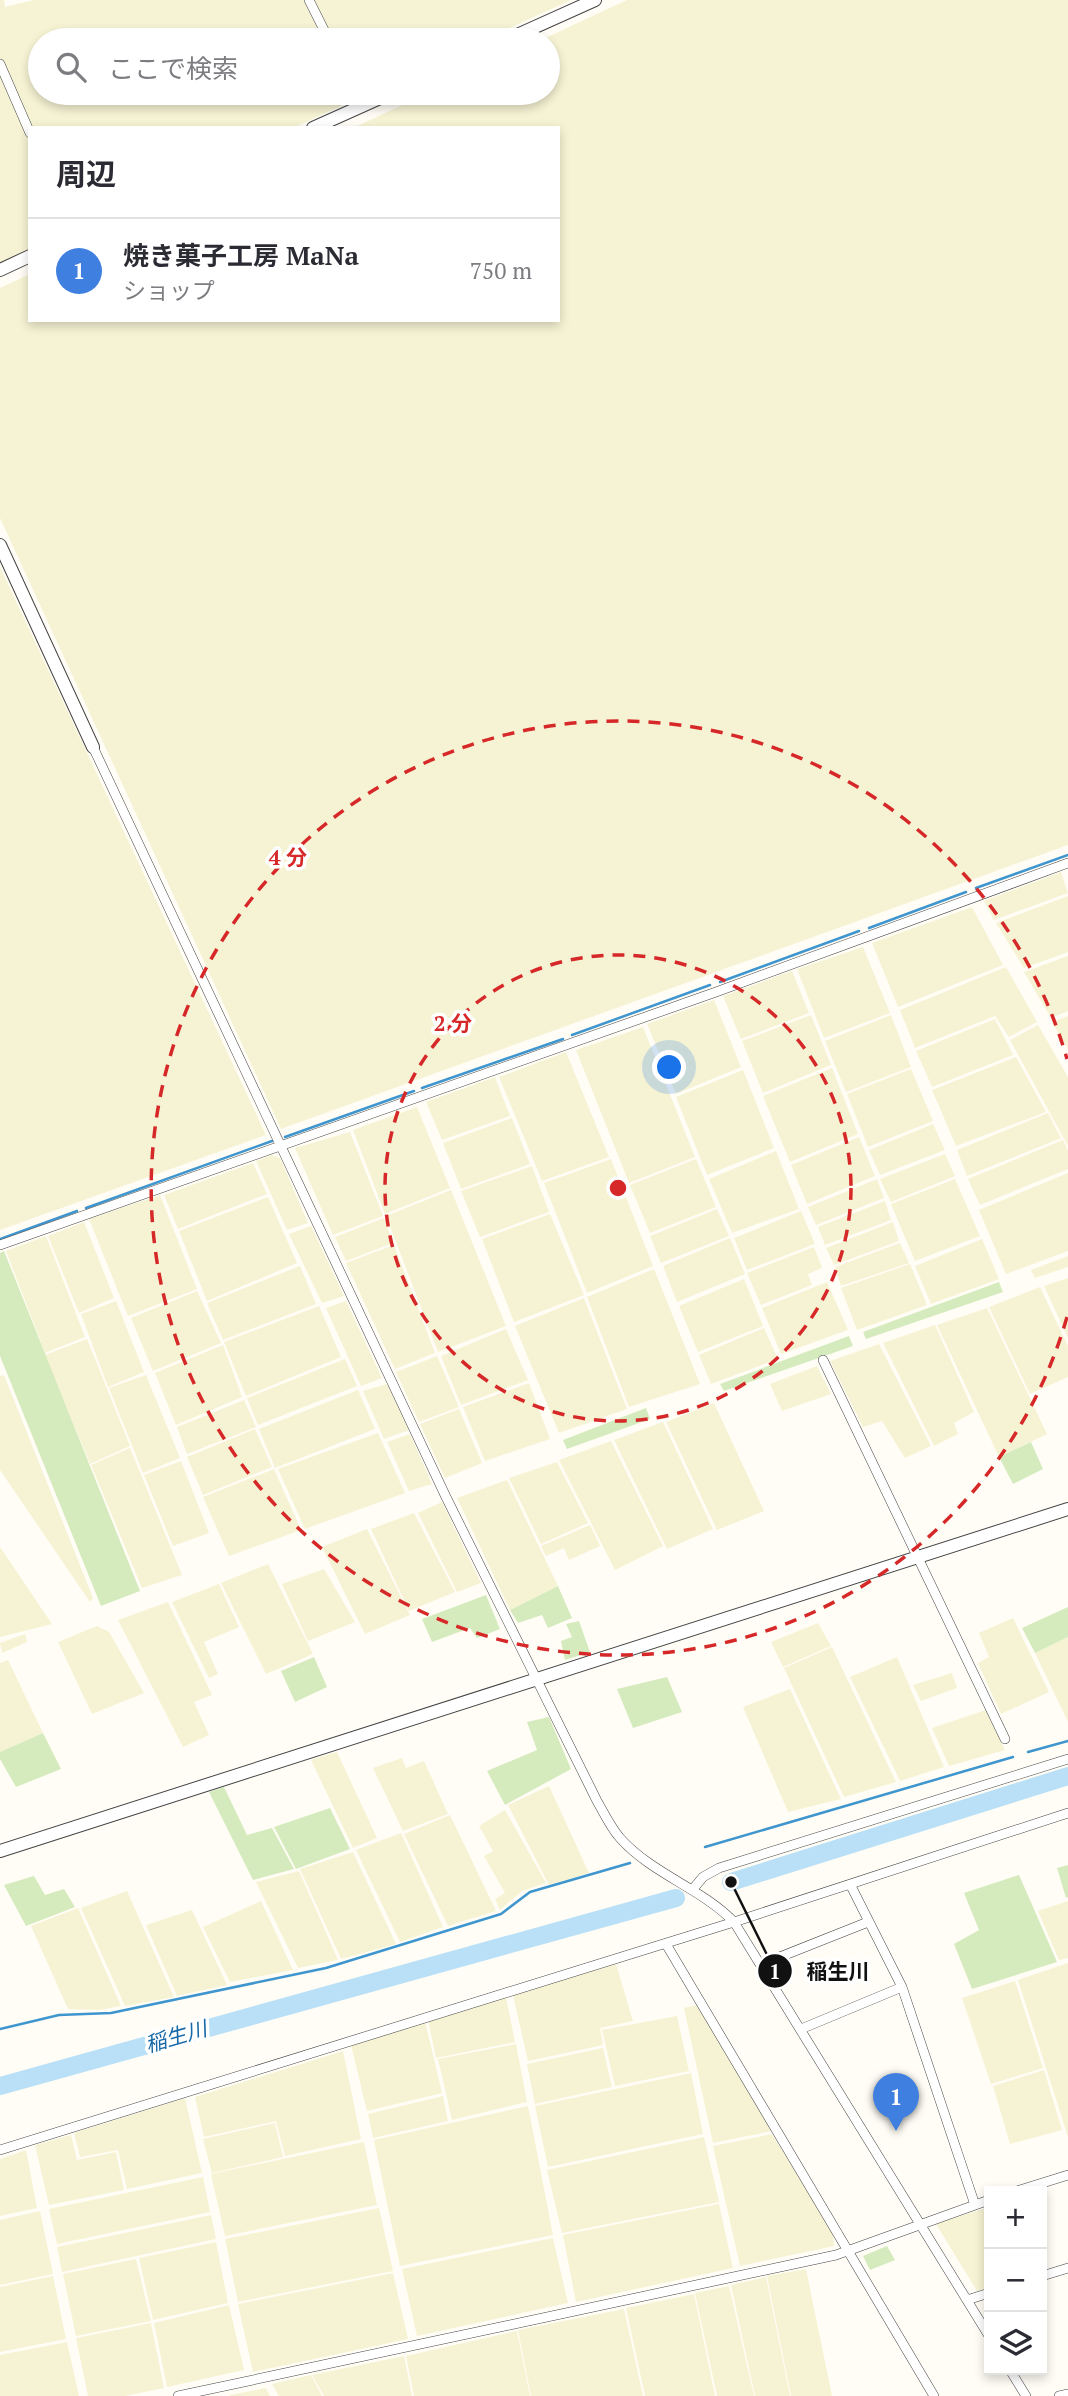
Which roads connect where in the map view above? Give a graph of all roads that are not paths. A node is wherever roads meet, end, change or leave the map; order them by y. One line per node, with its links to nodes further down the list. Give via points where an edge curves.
1 (309, 0): 3 (street)
2 (595, 0): 4 (street)
3 (323, 28)
4 (533, 28)
5 (0, 64): 8 (street)
6 (361, 106): 7 (street)
7 (317, 126)
8 (28, 128)
9 (28, 257): 10 (street)
10 (0, 270)
11 (0, 545): 12 (street)
12 (93, 747): 14 (street)
13 (1068, 863): 14 (street)
14 (282, 1145): 15 (street); 19 (street, via 446,1497)
15 (0, 1245)
16 (823, 1360): 18 (street)
17 (1068, 1509): 18 (street)
18 (918, 1557): 19 (street); 20 (street)
19 (538, 1679): 23 (street); 25 (street, via 619,1837 653,1866)
20 (1005, 1739)
21 (1068, 1759): 25 (street, via 719,1868)
22 (1068, 1813): 24 (street)
23 (0, 1851)
24 (850, 1884): 26 (street); 27 (street)
25 (693, 1889): 27 (street)
26 (868, 1922): 29 (street); 30 (street)
27 (734, 1923): 28 (street); 29 (street)
28 (666, 1944): 32 (street); 38 (street)
29 (762, 1964): 31 (street)
30 (902, 1987): 31 (street); 36 (street)
31 (801, 2029): 37 (street)
32 (0, 2150)
33 (1068, 2175): 34 (street)
34 (1033, 2186)
35 (984, 2202): 36 (street)
36 (975, 2205): 37 (street)
37 (920, 2224): 38 (street); 42 (street)
38 (850, 2251): 46 (street); 47 (street)
39 (1068, 2268): 40 (street)
40 (1047, 2274)
41 (984, 2295): 42 (street)
42 (967, 2300): 43 (street)
43 (984, 2328)
44 (1013, 2375): 48 (street)
45 (1068, 2394): 49 (street)
46 (178, 2396)
47 (934, 2396)
48 (1026, 2396)
49 (1059, 2396)

